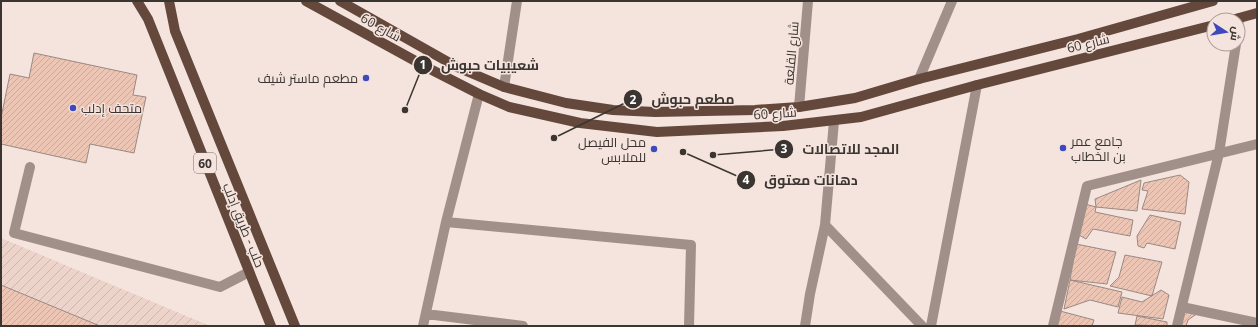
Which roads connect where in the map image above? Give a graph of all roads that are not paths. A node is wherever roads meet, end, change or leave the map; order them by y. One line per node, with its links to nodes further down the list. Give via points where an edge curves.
1 (137, 1): 24 (main road, حلب - طريق إدلب / 60, via 148,18)
2 (169, 1): 29 (main road, حلب - طريق إدلب / 60, via 175,31)
3 (306, 1): 16 (main road, شارع 60, via 430,70)
4 (340, 1): 15 (main road, شارع 60, via 457,67)
5 (517, 1): 15 (street)
6 (808, 1): 17 (street, شارع القلعة)
7 (952, 1): 13 (street)
8 (1213, 1): 13 (main road, شارع 60, via 1078,39)
9 (1257, 13): 10 (main road)
10 (1246, 18)
11 (1206, 27): 14 (main road, شارع 60)
12 (1235, 52): 20 (street)
13 (918, 79): 17 (main road, شارع 60, via 855,98)
14 (977, 85): 18 (main road, شارع 60, via 861,117); 35 (street)
15 (504, 87): 17 (main road, شارع 60, via 566,103 613,110 655,112)
16 (479, 94): 18 (main road, شارع 60, via 509,107 580,123 657,132); 22 (street)
17 (799, 107)
18 (834, 121): 23 (street)
19 (1257, 144): 20 (street)
20 (1219, 153): 25 (street); 36 (street, via 1087,186)
21 (30, 167): 24 (street, via 14,233 220,287)
22 (446, 222): 26 (street); 32 (street, via 691,245)
23 (825, 225): 33 (street); 34 (street)
24 (249, 272): 28 (main road, حلب - طريق إدلب / 60)
25 (1182, 307): 27 (street); 37 (street)
26 (426, 314): 30 (street); 31 (street)
27 (1257, 323)
28 (271, 326)
29 (295, 326)
30 (423, 326)
31 (524, 326)
32 (689, 326)
33 (805, 326)
34 (922, 326)
35 (931, 326)
36 (1053, 326)
37 (1177, 326)

